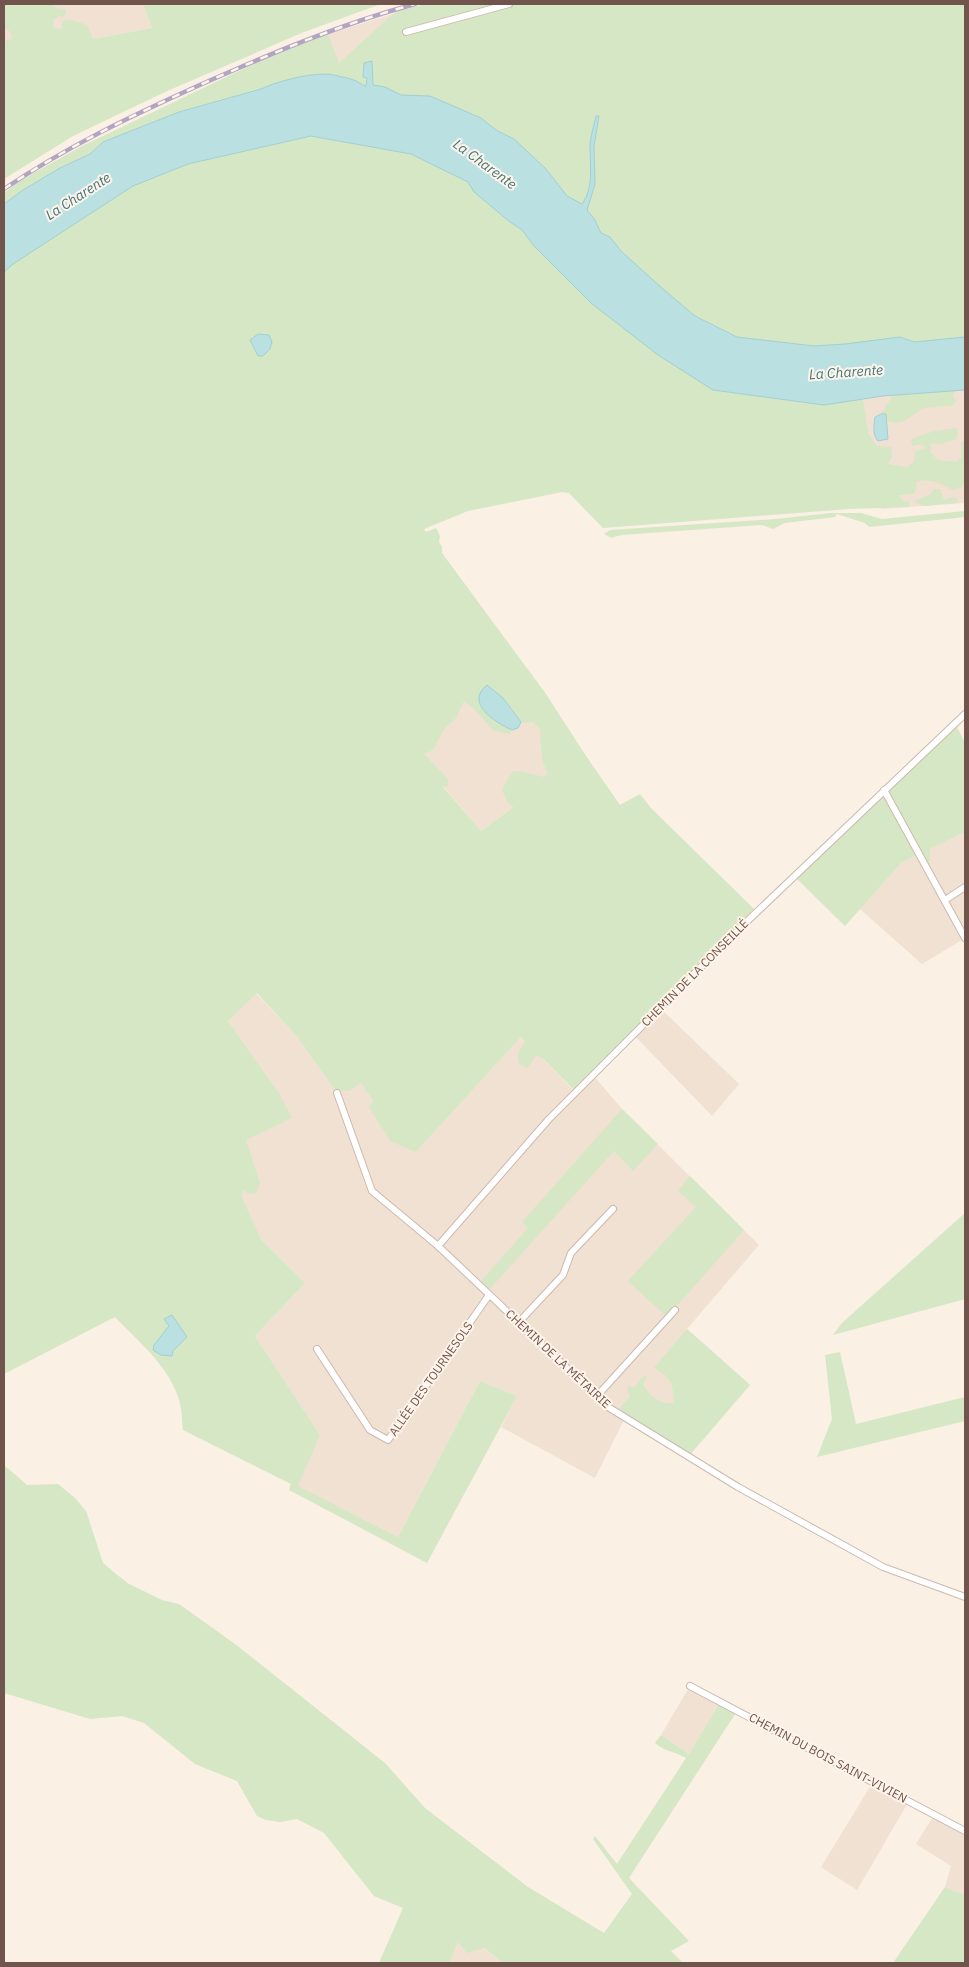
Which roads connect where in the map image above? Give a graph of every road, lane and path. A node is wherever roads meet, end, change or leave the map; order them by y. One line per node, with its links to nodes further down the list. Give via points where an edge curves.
1 (509, 4): 2 (street)
2 (406, 32)
3 (965, 714): 4 (street, CHEMIN DE LA CONSEILLÉ)
4 (884, 790): 6 (street); 10 (street, CHEMIN DE LA CONSEILLÉ, via 549,1119)
5 (965, 887): 6 (street)
6 (945, 900): 7 (street)
7 (965, 938)
8 (337, 1093): 10 (street, CHEMIN DE LA MÉTAIRIE, via 372,1191)
9 (613, 1209): 13 (street, via 571,1253 563,1275)
10 (438, 1246): 11 (street, CHEMIN DE LA MÉTAIRIE)
11 (489, 1294): 13 (street, CHEMIN DE LA MÉTAIRIE); 14 (street, ALLÉE DES TOURNESOLS, via 388,1440 370,1430)
12 (675, 1310): 15 (street)
13 (519, 1322): 15 (street, CHEMIN DE LA MÉTAIRIE)
14 (317, 1349)
15 (597, 1396): 16 (street, CHEMIN DE LA MÉTAIRIE, via 608,1407 738,1487 883,1567)
16 (965, 1597)
17 (690, 1686): 18 (street, CHEMIN DU BOIS SAINT-VIVIEN)
18 (965, 1831)

